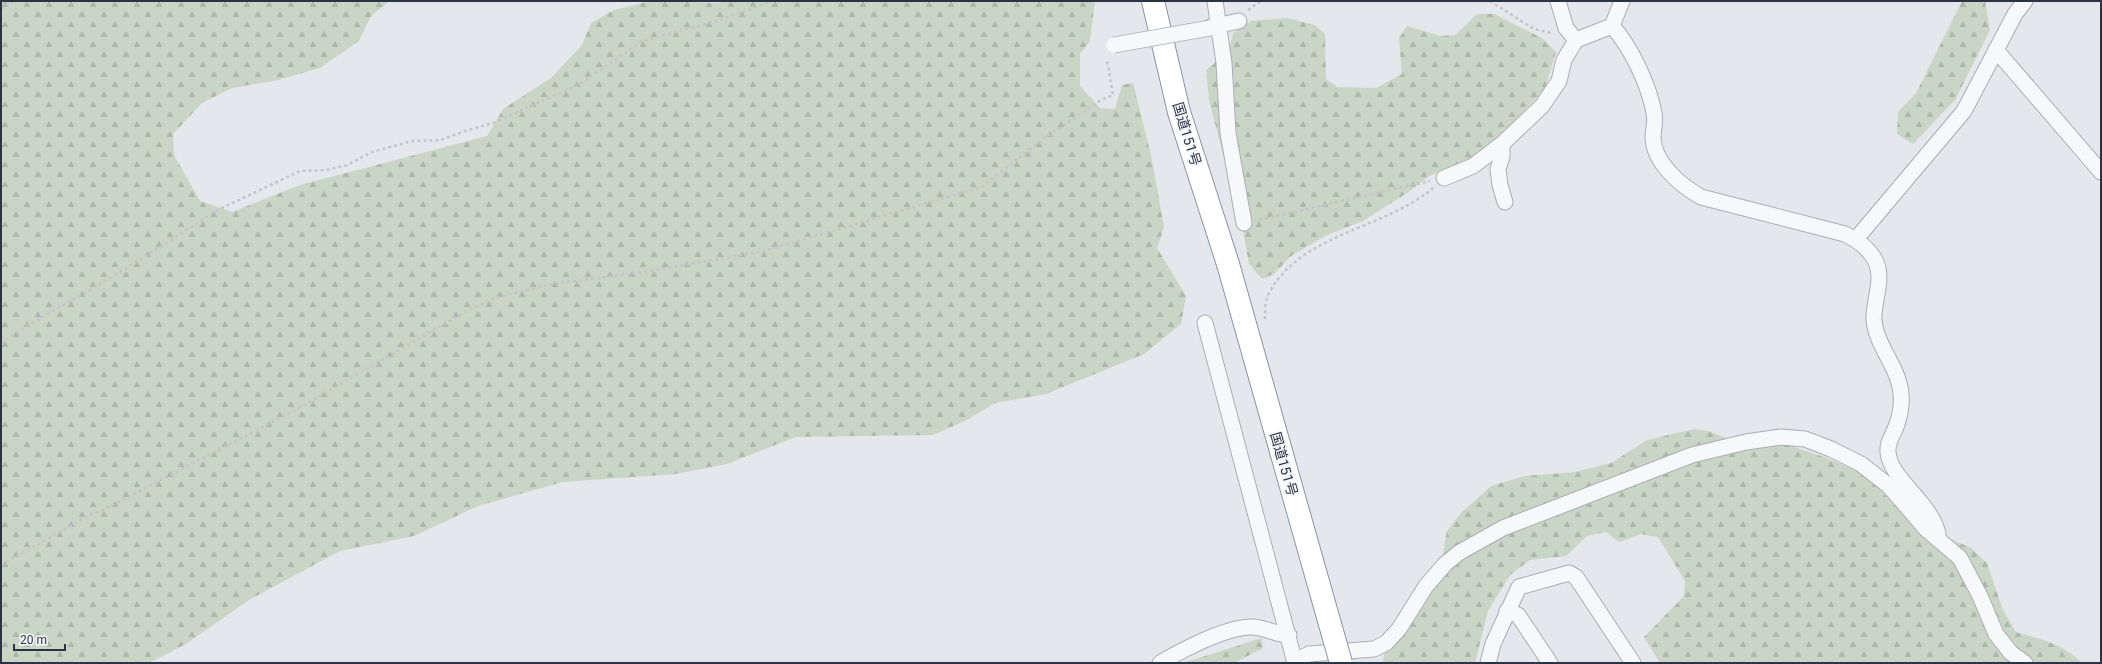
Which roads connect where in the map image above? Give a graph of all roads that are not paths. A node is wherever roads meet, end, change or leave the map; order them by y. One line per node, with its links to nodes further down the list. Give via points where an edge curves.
1 (1153, 1): 19 (highway, 国道151号, via 1179,112)
2 (1168, 1): 19 (highway, 国道151号, via 1190,109)
3 (1215, 1): 8 (street)
4 (1558, 1): 10 (street)
5 (1622, 1): 9 (street)
6 (2025, 1): 12 (street)
7 (1239, 21): 8 (street)
8 (1215, 26): 11 (street, bridge); 17 (street, via 1228,133)
9 (1612, 26): 10 (street); 18 (street, via 1623,38 1649,96 1655,115 1654,147 1660,161 1692,192 1701,197 1845,234)
10 (1573, 43): 13 (street, via 1564,60 1559,81 1542,106)
11 (1114, 45)
12 (1996, 50): 14 (street); 18 (street, via 1964,111)
13 (1502, 144): 15 (street, via 1473,166); 16 (street, via 1502,157 1498,169)
14 (2101, 172)
15 (1444, 178)
16 (1505, 202)
17 (1244, 223)
18 (1856, 240): 21 (street, via 1876,262 1879,279 1874,320 1901,393 1897,425 1890,438 1890,463 1925,508 1938,530)
19 (1228, 264): 26 (highway, 国道151号, bridge)
20 (1205, 323): 23 (street)
21 (1939, 540): 24 (street, via 1926,529 1889,486 1861,464 1832,449 1805,439 1781,437 1746,442 1692,455 1502,528 1460,552 1445,564 1426,586 1399,629 1386,643 1374,648 1310,654); 30 (street, via 1960,558 1996,634 2011,653)
22 (1507, 611): 27 (street); 28 (street, via 1518,615); 29 (street, via 1519,587 1569,573 1576,577)
23 (1289, 636): 24 (street); 25 (street, via 1250,626 1230,631 1179,652)
24 (1295, 662)
25 (1160, 663)
26 (1341, 663)
27 (1488, 663)
28 (1550, 663)
29 (1633, 663)
30 (2025, 663)

